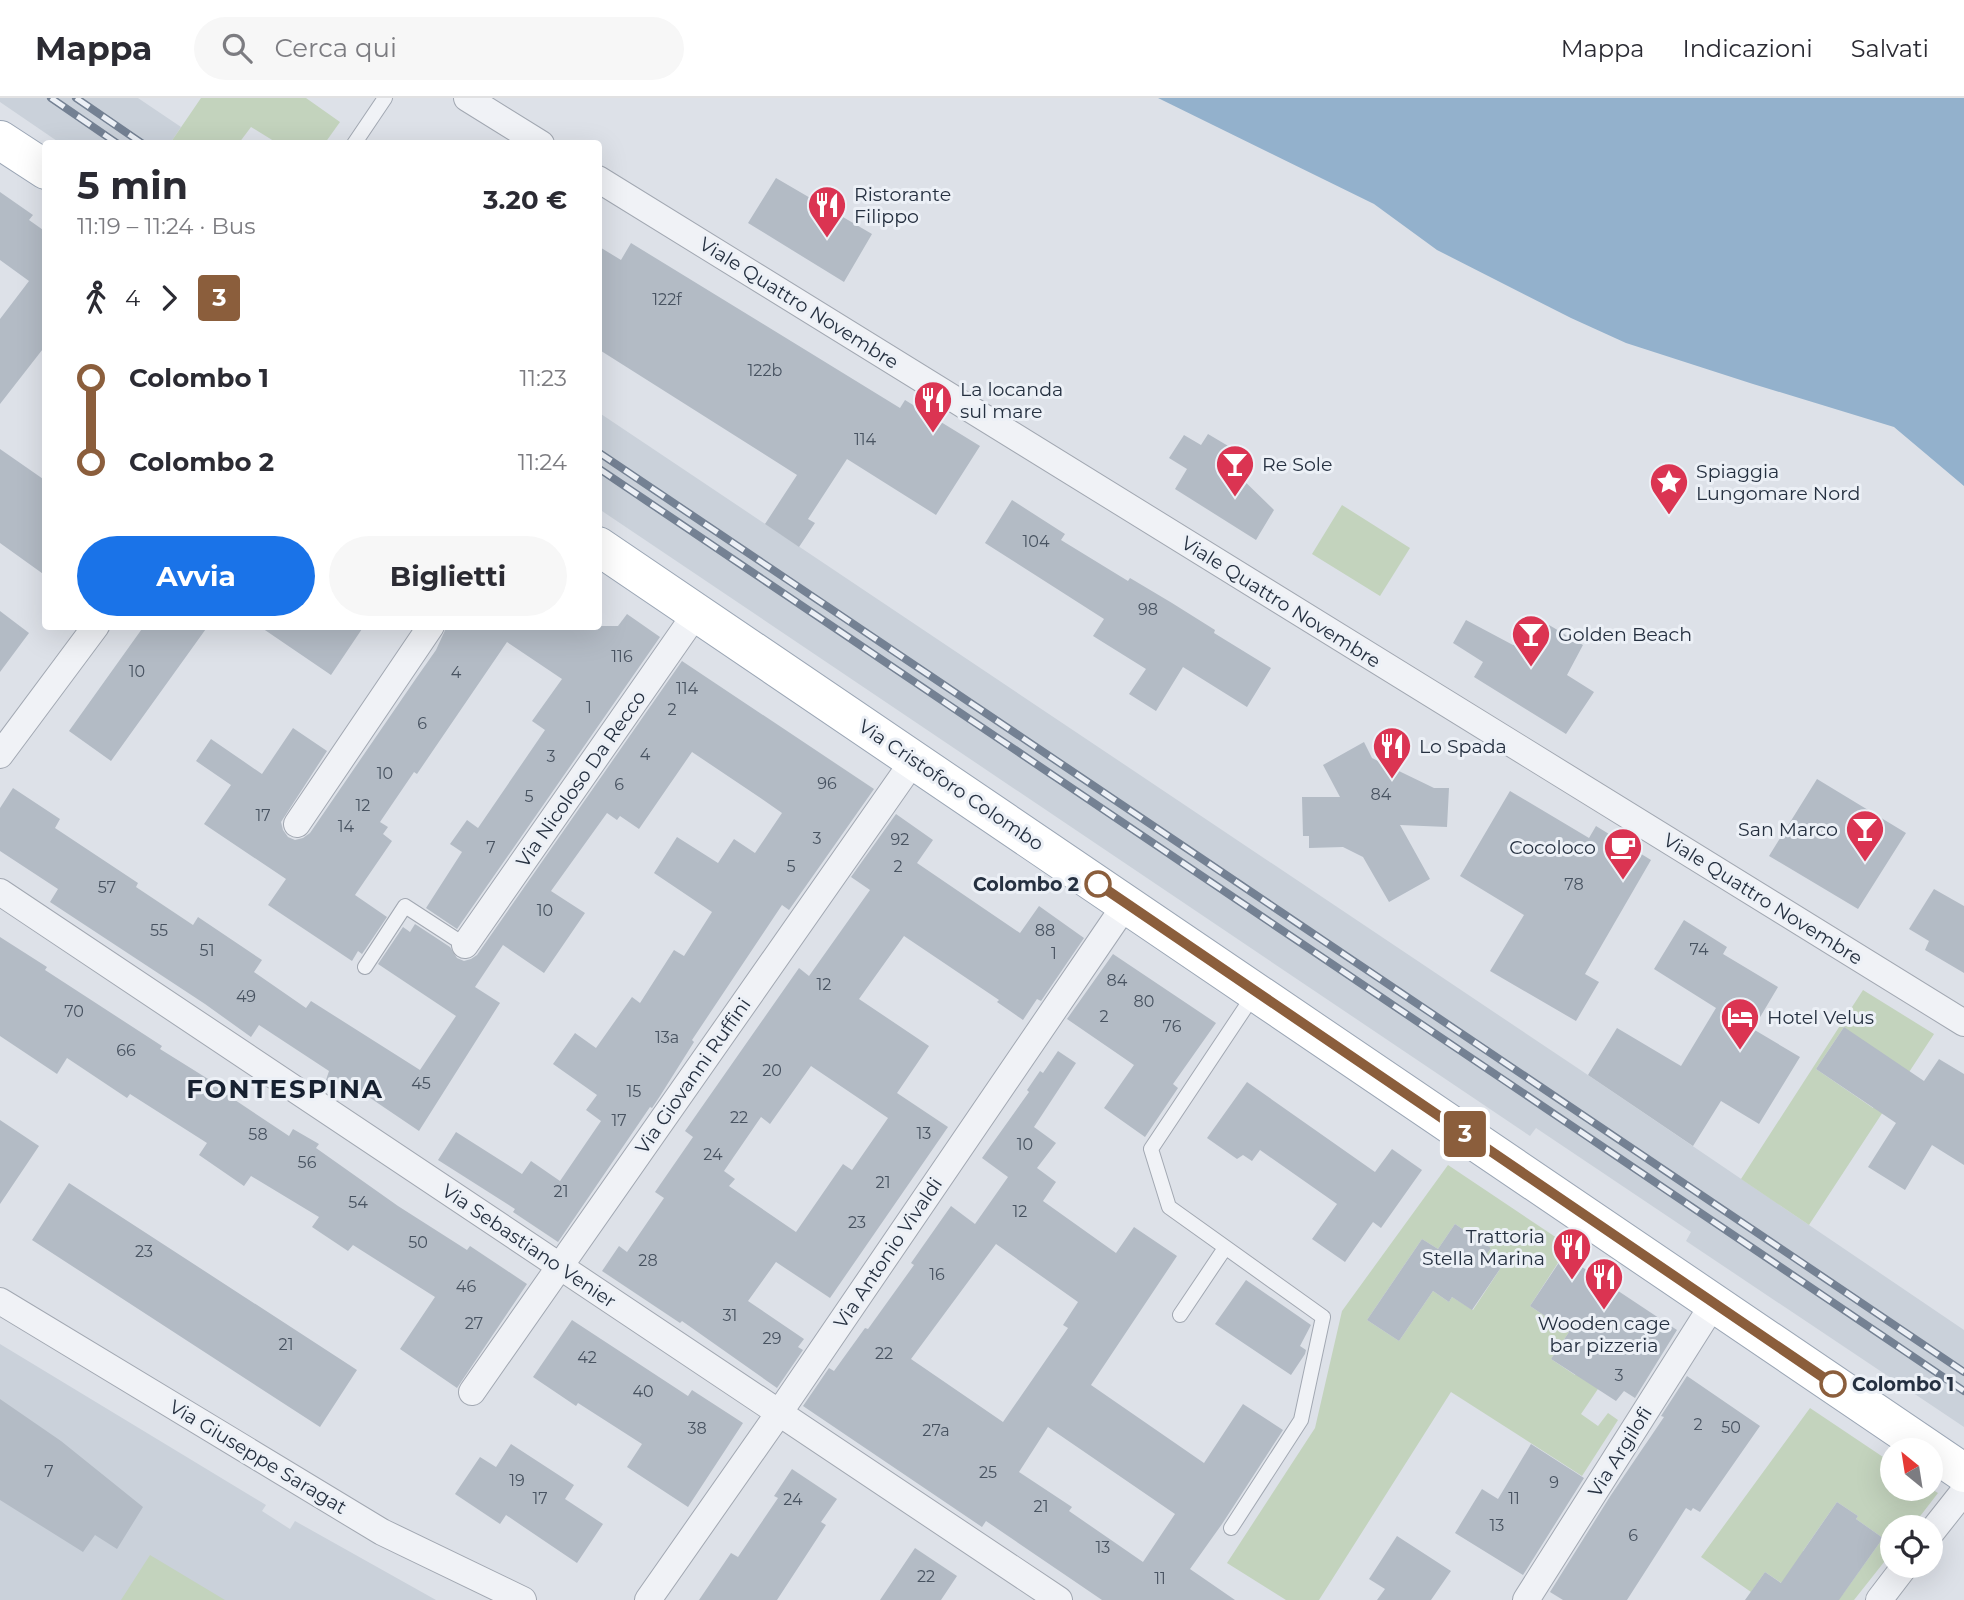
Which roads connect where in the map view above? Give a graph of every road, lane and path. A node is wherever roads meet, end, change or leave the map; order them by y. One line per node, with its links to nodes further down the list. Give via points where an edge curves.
1 (385, 98): 4 (lane)
2 (467, 98): 5 (street)
3 (0, 140): 6 (main road)
4 (357, 140)
5 (535, 140)
6 (42, 167)
7 (602, 181): 20 (street, Viale Quattro Novembre)
8 (602, 549): 9 (main road, Via Cristoforo Colombo)
9 (697, 612): 13 (main road, Via Cristoforo Colombo); 17 (street, Via Nicoloso Da Recco)
10 (93, 630): 12 (street)
11 (428, 630): 14 (street)
12 (0, 755)
13 (914, 760): 16 (main road, Via Cristoforo Colombo); 22 (street, Via Giovanni Ruffini)
14 (297, 824)
15 (0, 892): 22 (street, Via Sebastiano Venier)
16 (1126, 904): 19 (main road, Via Cristoforo Colombo); 27 (street, Via Antonio Vivaldi)
17 (465, 945): 18 (lane, via 405,906)
18 (365, 967)
19 (1256, 992): 21 (lane, via 1151,1149 1169,1207); 24 (main road, Via Cristoforo Colombo)
20 (1964, 1023)
21 (1225, 1248): 25 (lane); 31 (lane, via 1324,1317 1301,1420)
22 (560, 1266): 26 (street, Via Giovanni Ruffini); 27 (street, Via Sebastiano Venier)
23 (0, 1301): 33 (street, Via Giuseppe Saragat, via 382,1532)
24 (1714, 1303): 28 (main road, Via Cristoforo Colombo); 36 (street, Via Argilofi)
25 (1180, 1315)
26 (472, 1392)
27 (779, 1413): 34 (street, Via Antonio Vivaldi); 35 (street, Via Sebastiano Venier)
28 (1964, 1473)
29 (1964, 1491): 30 (street)
30 (1943, 1518)
31 (1231, 1528)
32 (1896, 1578): 37 (street)
33 (523, 1600)
34 (648, 1600)
35 (1059, 1600)
36 (1526, 1600)
37 (1879, 1600)

